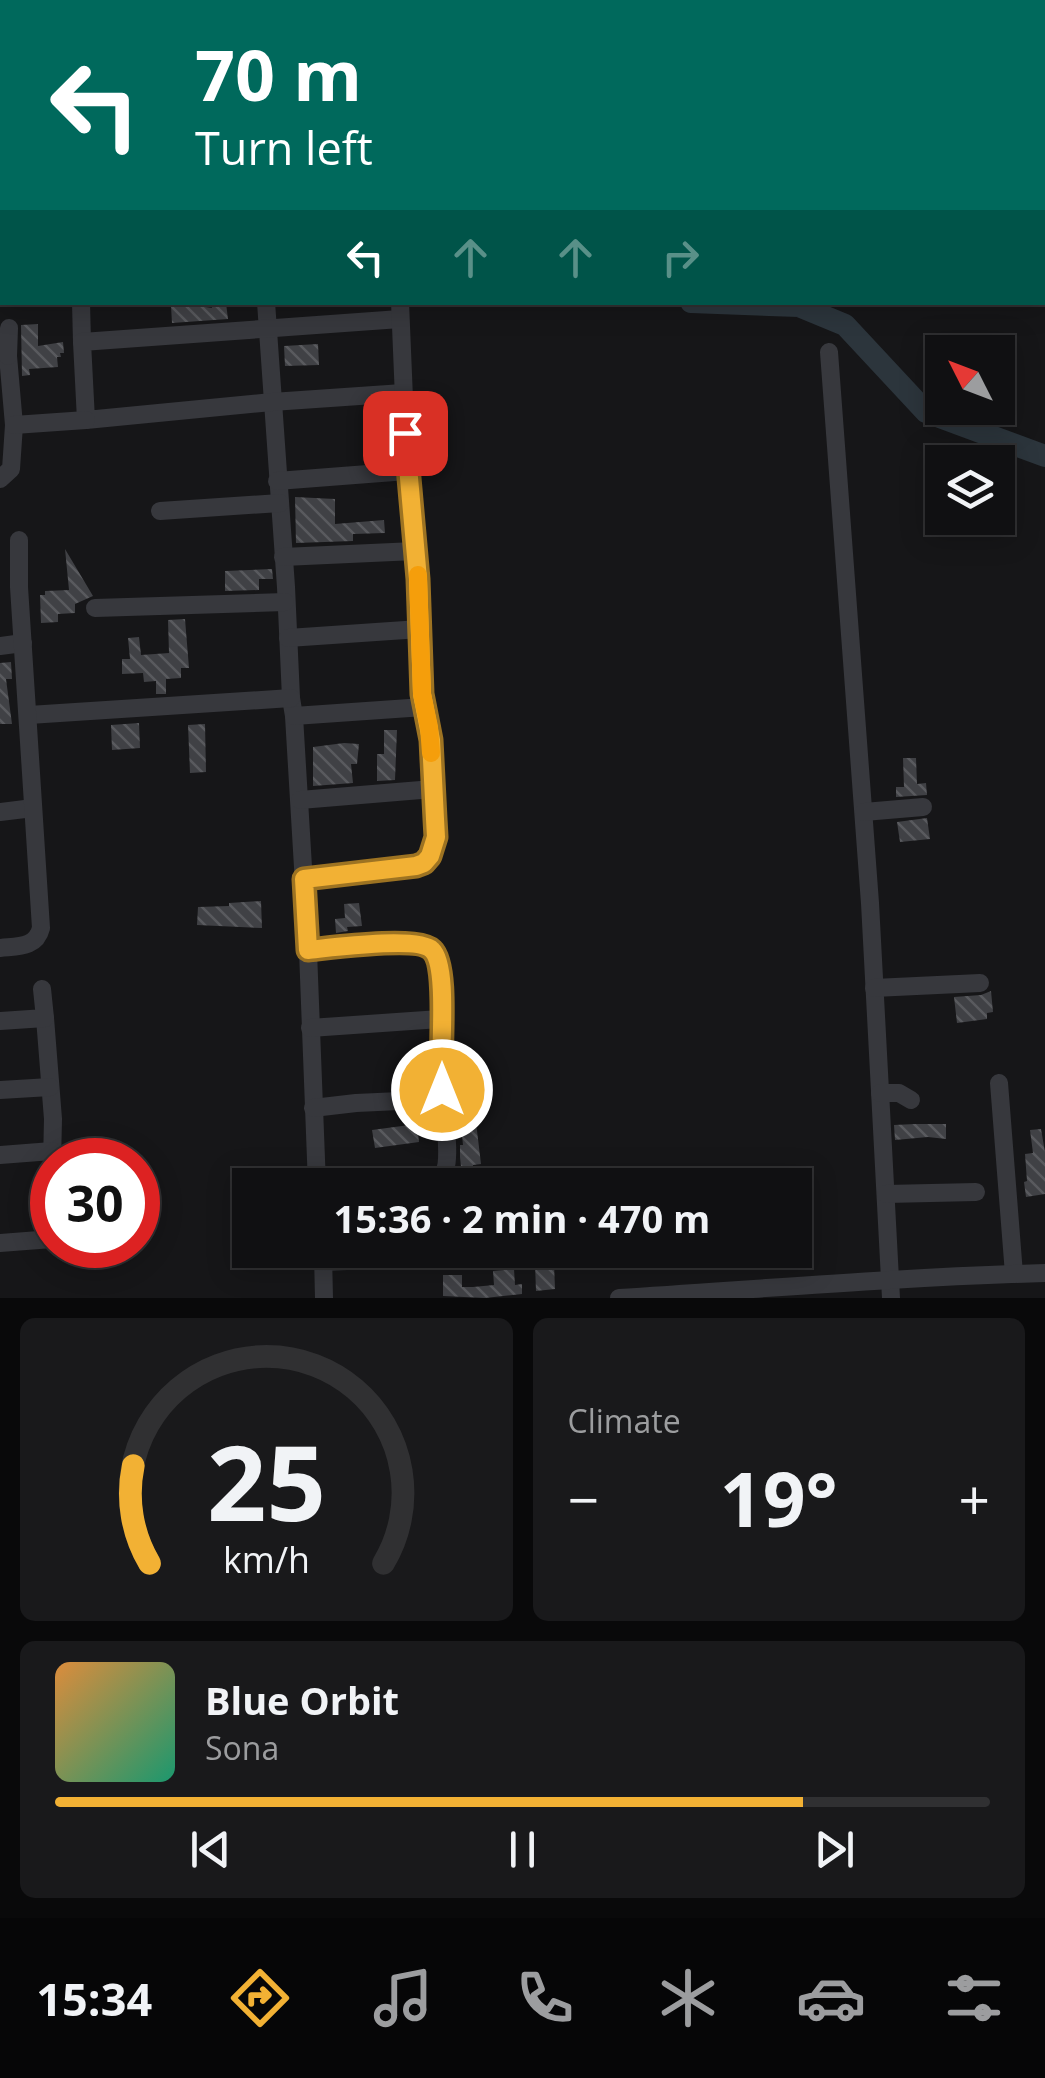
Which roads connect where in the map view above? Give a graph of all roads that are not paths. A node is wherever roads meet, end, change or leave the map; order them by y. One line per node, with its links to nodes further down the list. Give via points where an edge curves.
1 (80, 305): 6 (street)
2 (266, 305): 5 (street)
3 (400, 311): 5 (street); 9 (street)
4 (9, 328): 8 (street)
5 (268, 330): 6 (street); 10 (street)
6 (82, 342): 11 (street)
7 (830, 352): 35 (street)
8 (4, 356): 12 (street)
9 (403, 393): 10 (street); 13 (street)
10 (272, 402): 11 (street); 15 (street)
11 (86, 420): 12 (street)
12 (14, 425): 14 (street, via 11,469)
13 (407, 471): 15 (street); 19 (street)
14 (0, 479)
15 (277, 481): 16 (street)
16 (280, 504): 17 (street); 20 (street)
17 (160, 511)
18 (19, 540): 25 (street)
19 (415, 551): 20 (street); 23 (street)
20 (284, 557): 21 (street)
21 (285, 602): 22 (street); 24 (street)
22 (95, 608)
23 (420, 629): 24 (street); 28 (street)
24 (288, 638): 27 (street)
25 (23, 643): 26 (street); 29 (street)
26 (0, 646)
27 (292, 707): 28 (street); 29 (street); 31 (street)
28 (424, 707): 30 (street)
29 (28, 714): 33 (street)
30 (432, 789): 31 (street); 36 (street, via 436,837 424,863)
31 (300, 800): 36 (street)
32 (923, 807): 35 (street)
33 (33, 808): 34 (street); 37 (street, via 40,935 30,944)
34 (0, 812)
35 (864, 812): 40 (street)
36 (304, 879): 38 (street)
37 (0, 948)
38 (308, 950): 43 (street, via 387,943 431,948 442,978); 45 (street)
39 (980, 982): 40 (street)
40 (874, 988): 49 (street)
41 (42, 990): 42 (street)
42 (45, 1018): 44 (street); 47 (street)
43 (440, 1019): 45 (street); 50 (street)
44 (0, 1021)
45 (310, 1028): 52 (street)
46 (999, 1084): 64 (street)
47 (50, 1087): 48 (street); 53 (street)
48 (0, 1090)
49 (880, 1093): 51 (street); 59 (street)
50 (442, 1099): 52 (street); 57 (street)
51 (911, 1100)
52 (313, 1108): 56 (street)
53 (51, 1138)
54 (0, 1155): 55 (street)
55 (30, 1156)
56 (316, 1168)
57 (446, 1168)
58 (976, 1192): 59 (street)
59 (886, 1194): 65 (street)
60 (30, 1241): 61 (street)
61 (0, 1243)
62 (323, 1268): 66 (street)
63 (1045, 1273): 64 (street)
64 (1014, 1274): 65 (street)
65 (890, 1278): 67 (street); 68 (street)
66 (324, 1298)
67 (620, 1298)
68 (891, 1298)

